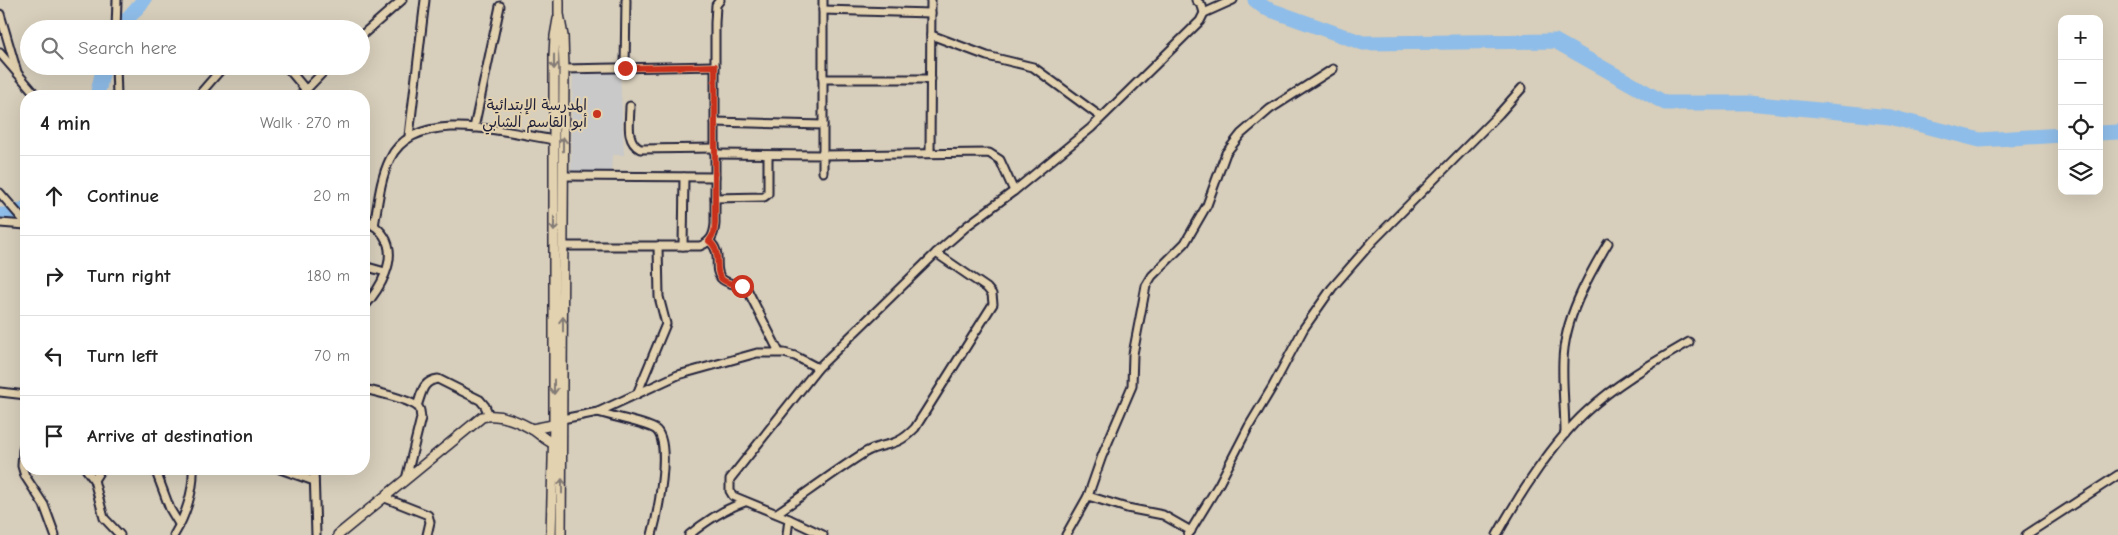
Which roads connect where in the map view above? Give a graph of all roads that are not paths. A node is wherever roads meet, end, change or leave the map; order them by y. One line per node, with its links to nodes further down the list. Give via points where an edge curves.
1 (118, 0): 17 (street)
2 (402, 0): 18 (street)
3 (425, 0): 42 (street)
4 (559, 0): 16 (main road)
5 (626, 0): 22 (street)
6 (720, 0): 21 (street, via 716,5)
7 (823, 0): 12 (street)
8 (931, 0): 13 (street)
9 (1196, 0): 14 (street)
10 (1233, 0): 14 (street)
11 (500, 6): 41 (street)
12 (823, 10): 13 (street); 30 (street)
13 (931, 13): 19 (street)
14 (1204, 13): 38 (street, via 1200,21)
15 (0, 14): 25 (street)
16 (559, 14): 23 (main road, via 564,36); 43 (main road, one-way to 43, via 555,36)
17 (117, 20)
18 (370, 28)
19 (931, 34): 31 (street); 38 (street, via 987,56 1033,67)
20 (0, 53): 25 (street)
21 (715, 66): 22 (street); 39 (street)
22 (625, 68): 23 (street)
23 (564, 69): 49 (main road, one-way to 23)
24 (1333, 69): 94 (street, via 1275,105 1241,134 1226,153 1207,205 1187,239 1146,286 1133,354 1132,386)
25 (17, 72): 33 (street)
26 (116, 75): 34 (street)
27 (216, 75): 35 (street)
28 (294, 75): 36 (street)
29 (320, 75): 36 (street)
30 (823, 79): 31 (street); 40 (street)
31 (931, 79): 45 (street)
32 (1522, 88): 100 (street, via 1373,241 1332,288 1304,328)
33 (32, 90)
34 (117, 90)
35 (203, 90)
36 (306, 90)
37 (630, 106): 44 (street, via 630,139 640,149)
38 (1102, 117): 52 (street)
39 (714, 122): 40 (street); 44 (street)
40 (823, 125): 47 (street)
41 (474, 128): 42 (street, via 447,127); 43 (street)
42 (409, 136): 59 (street, via 390,159)
43 (554, 140): 79 (main road, one-way to 79)
44 (715, 151): 46 (street); 51 (street)
45 (930, 154): 47 (street); 52 (street, via 980,152 994,155 1004,167)
46 (768, 155): 47 (street); 54 (street, via 768,194 764,197)
47 (823, 155): 48 (street)
48 (822, 172)
49 (563, 176): 50 (street); 62 (main road)
50 (684, 177): 51 (street); 64 (street)
51 (715, 177): 54 (street)
52 (1014, 191): 65 (street)
53 (0, 193): 55 (street)
54 (715, 198): 60 (street, via 714,233)
55 (20, 217)
56 (0, 222): 58 (street)
57 (370, 222): 59 (street)
58 (20, 224)
59 (374, 226): 67 (street, via 384,234 388,245)
60 (709, 241): 64 (street, via 700,246); 70 (street, via 718,253 719,277 747,289)
61 (1608, 243): 81 (street, via 1585,285 1567,333 1562,360)
62 (563, 246): 63 (street); 79 (main road, one-way to 62)
63 (658, 246): 64 (street); 75 (street, via 659,297 666,324)
64 (683, 246)
65 (936, 253): 71 (street); 97 (street, via 987,288 992,294 992,304 915,428 905,438 866,452)
66 (370, 268): 67 (street)
67 (385, 272): 68 (street, via 382,283)
68 (370, 299)
69 (1689, 342): 81 (street, via 1607,394)
70 (779, 352): 71 (street); 75 (street, via 757,353 710,365 678,375)
71 (818, 368): 96 (street, via 730,479 733,496)
72 (370, 391): 76 (street)
73 (0, 392): 74 (street)
74 (20, 394)
75 (637, 394): 77 (street)
76 (418, 406): 78 (street, via 424,386 438,379 480,400); 92 (street, via 421,418)
77 (598, 412): 79 (street); 109 (street, via 655,429 661,438 660,495)
78 (489, 415): 80 (main road, via 501,416); 92 (main road, via 473,423)
79 (560, 422): 80 (main road); 82 (main road)
80 (532, 429): 82 (main road)
81 (1565, 434): 114 (street)
82 (558, 445): 107 (main road); 108 (main road, one-way to 82)
83 (27, 475): 101 (street, via 44,505)
84 (90, 475): 91 (street)
85 (97, 475): 91 (street)
86 (157, 475): 99 (street)
87 (193, 475): 99 (street)
88 (297, 475): 93 (street)
89 (314, 475): 93 (street)
90 (2118, 475): 115 (street)
91 (94, 480): 102 (street, via 104,518)
92 (406, 480): 95 (main road)
93 (314, 481): 104 (street)
94 (1088, 496): 100 (street, via 1163,515); 113 (street)
95 (385, 498): 105 (main road); 106 (street, via 428,515)
96 (745, 502): 97 (street); 110 (street, via 730,507)
97 (777, 513): 98 (street)
98 (789, 519): 111 (street); 112 (street)
99 (179, 524): 103 (street)
100 (1189, 533)
101 (55, 535)
102 (120, 535)
103 (174, 535)
104 (316, 535)
105 (338, 535)
106 (427, 535)
107 (551, 535)
108 (561, 535)
109 (652, 535)
110 (689, 535)
111 (787, 535)
112 (823, 535)
113 (1066, 535)
114 (1497, 535)
115 (2026, 535)

